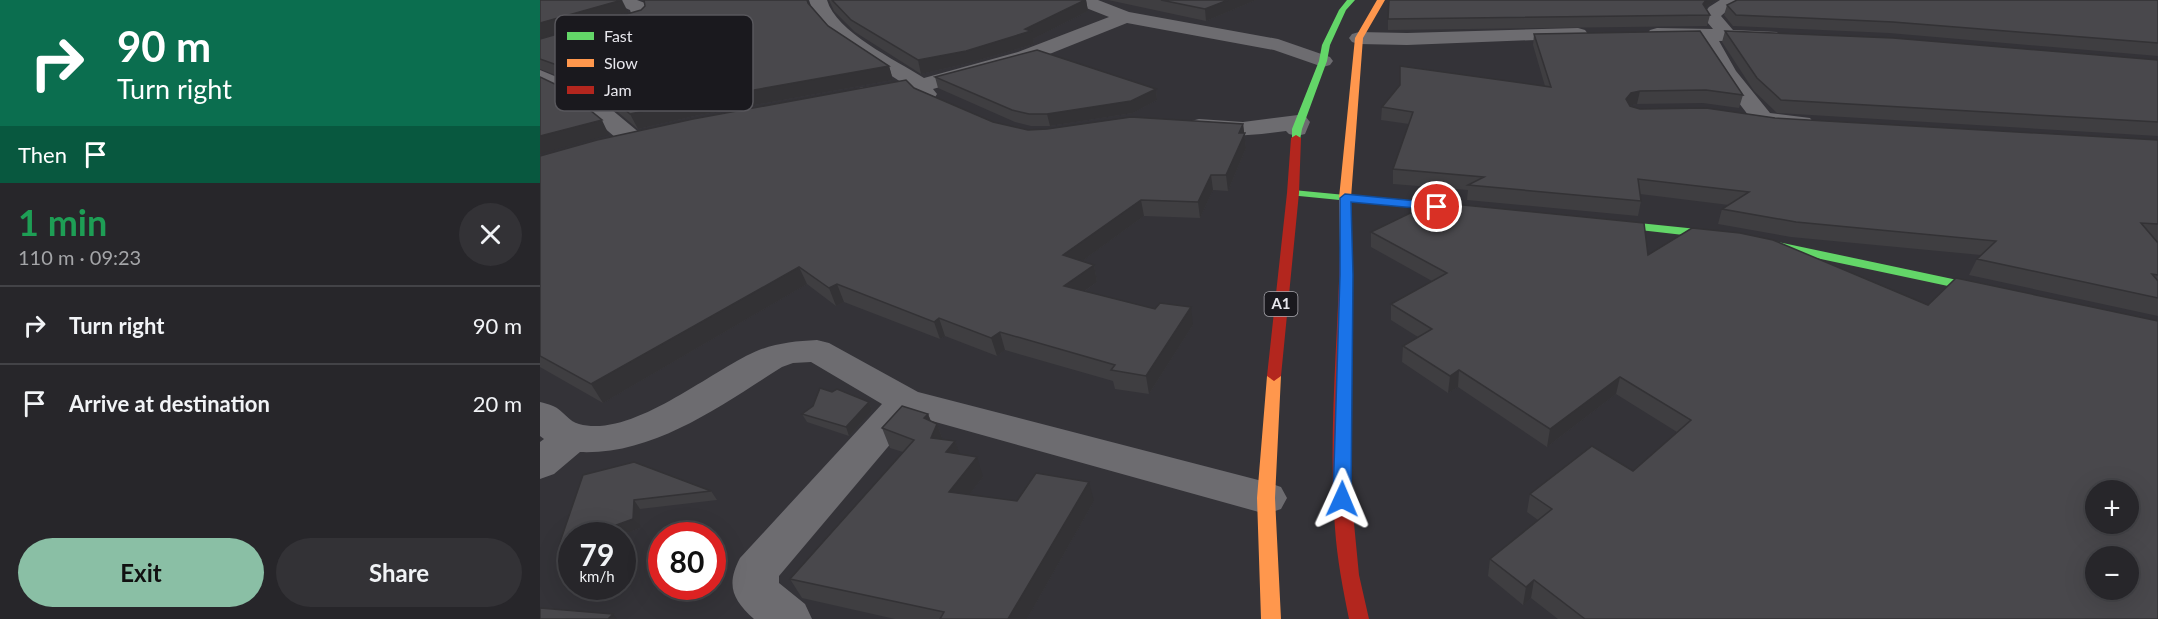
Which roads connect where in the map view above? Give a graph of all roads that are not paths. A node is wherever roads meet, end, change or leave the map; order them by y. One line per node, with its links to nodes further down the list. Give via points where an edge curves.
1 (622, 0): 7 (street, via 639,7)
2 (818, 0): 19 (street, via 821,11 842,34)
3 (1082, 0): 8 (street)
4 (1351, 0): 16 (main road, A1, via 1326,45)
5 (1381, 0): 13 (main road)
6 (1756, 0): 11 (street, via 1730,1 1716,8 1712,16)
7 (640, 15)
8 (1125, 17): 16 (street, via 1278,45); 19 (street, via 1043,51)
9 (1593, 34): 13 (street)
10 (1635, 34): 11 (street)
11 (1716, 34): 12 (street); 24 (street, via 1727,73 1763,119)
12 (1785, 37)
13 (1359, 38): 32 (main road)
14 (555, 42): 15 (street)
15 (540, 46)
16 (1323, 61): 27 (main road, A1)
17 (540, 76): 18 (street)
18 (555, 83)
19 (920, 85): 20 (street); 21 (street, via 927,95)
20 (849, 97)
21 (947, 104)
22 (599, 111): 29 (street)
23 (1737, 117): 24 (street)
24 (1771, 122): 26 (street)
25 (1174, 125): 27 (street, via 1243,129 1298,122)
26 (1830, 125)
27 (1297, 129): 31 (main road, A1)
28 (654, 134): 29 (street)
29 (632, 139): 30 (street)
30 (610, 144)
31 (1293, 193): 32 (main road); 40 (main road, A1)
32 (1345, 198): 33 (main road); 43 (main road, via 1342,499)
33 (1488, 212)
34 (1582, 221): 35 (main road, via 1736,237)
35 (2006, 294)
36 (906, 401): 38 (street, via 817,351 789,352 770,359 660,423 601,440); 40 (street); 41 (street, via 756,571 756,592)
37 (540, 415): 38 (street)
38 (572, 437): 39 (street)
39 (540, 464)
40 (1266, 498): 42 (main road, A1)
41 (788, 619)
42 (1271, 619)
43 (1359, 619)

